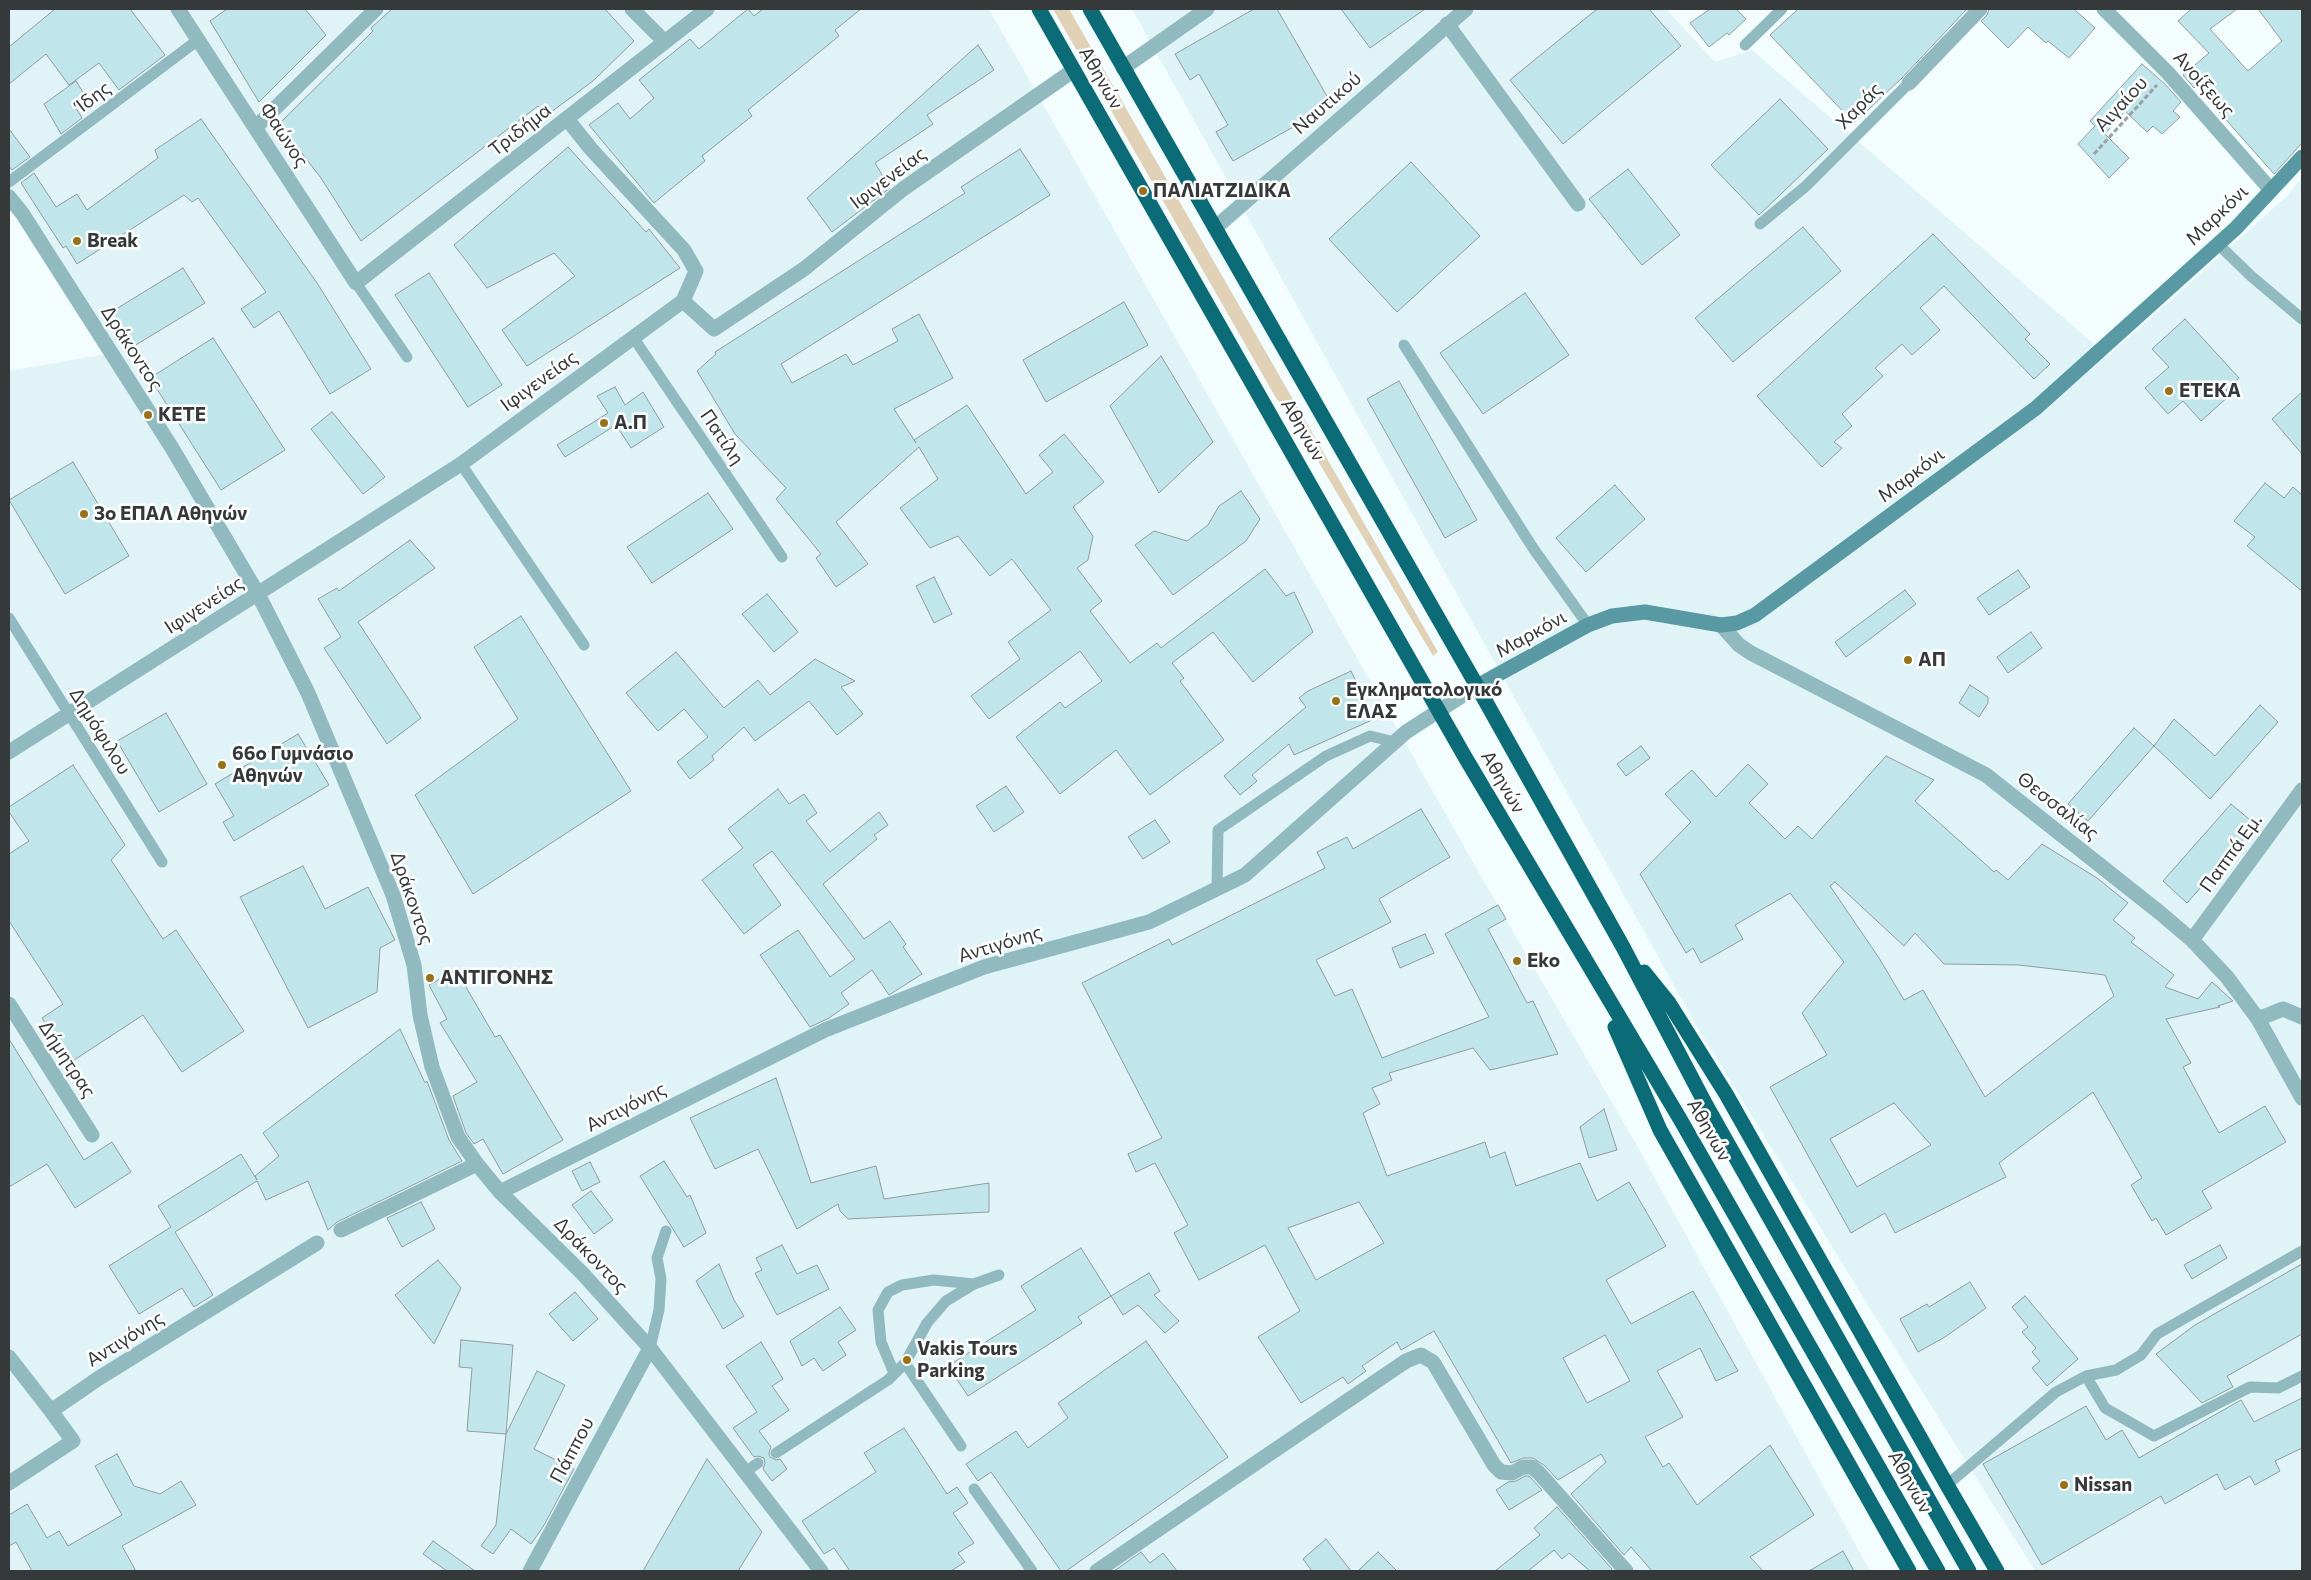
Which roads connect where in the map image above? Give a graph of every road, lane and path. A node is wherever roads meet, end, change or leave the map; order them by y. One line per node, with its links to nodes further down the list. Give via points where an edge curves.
1 (178, 9): 13 (street, Φαώνος)
2 (376, 9): 21 (street)
3 (632, 9): 14 (street)
4 (707, 9): 14 (street, Τριδήμα)
5 (1039, 9): 17 (highway, Αθηνών)
6 (1090, 9): 16 (highway, Αθηνών)
7 (1207, 9): 16 (street)
8 (1466, 9): 12 (street, Ναυτικού)
9 (1782, 9): 15 (lane)
10 (1980, 9): 19 (street, Χαράς)
11 (2104, 9): 18 (street, Ανοίξεως)
12 (1447, 24): 27 (street); 29 (street, Ναυτικού)
13 (198, 40): 21 (street, Φαώνος); 24 (lane, Ίδης)
14 (665, 42): 20 (street, Τριδήμα)
15 (1744, 45)
16 (1124, 68): 29 (highway, Αθηνών)
17 (1074, 70): 32 (street, Ιφιγενείας, via 903,189 804,269 714,329); 45 (highway, Αθηνών)
18 (2168, 73): 22 (path, Αιγαίου); 25 (street, Ανοίξεως)
19 (1909, 83): 28 (lane, Χαράς, via 1819,173)
20 (566, 119): 31 (street, Τριδήμα); 32 (street, via 684,250 696,271)
21 (256, 127): 31 (street, Φαώνος)
22 (2094, 154)
23 (2302, 157): 25 (street, Μαρκόνι)
24 (9, 182)
25 (2271, 190): 30 (street, Μαρκόνι)
26 (9, 197): 39 (street, Δράκοντος, via 172,448)
27 (1578, 204)
28 (1760, 224)
29 (1215, 228): 44 (highway, Αθηνών)
30 (2218, 244): 33 (lane); 42 (street, Μαρκόνι, via 2036,408 1755,615 1737,623)
31 (356, 283): 36 (lane)
32 (683, 301): 34 (street, Ιφιγενείας)
33 (2302, 319)
34 (633, 337): 37 (street, Ιφιγενείας); 38 (lane, Πατίλη)
35 (1404, 345): 41 (lane, via 1533,548)
36 (406, 357)
37 (461, 464): 39 (street, Ιφιγενείας); 43 (lane)
38 (782, 557)
39 (258, 594): 46 (street, Ιφιγενείας); 60 (street, Δράκοντος, via 308,693 393,895 414,965 420,1015 432,1067 458,1137)
40 (9, 618): 46 (lane, Δημόφιλου)
41 (1588, 625): 42 (street, Μαρκόνι, via 1612,616 1645,612); 44 (street, Μαρκόνι)
42 (1721, 625): 52 (street, Θεσσαλίας, via 1738,646 1757,657 1986,775)
43 (584, 645)
44 (1477, 686): 45 (street, Αντιγόνης); 53 (highway, Αθηνών)
45 (1439, 709): 47 (street, Αντιγόνης); 54 (highway, Αθηνών)
46 (68, 715): 48 (street, Ιφιγενείας); 50 (lane, Δημόφιλου)
47 (1395, 742): 51 (street, Αντιγόνης, via 1245,875); 51 (lane, via 1370,736 1326,756 1218,830)
48 (9, 752)
49 (2302, 790): 52 (street, Παππά Εμ.)
50 (162, 862)
51 (1217, 889): 61 (street, Αντιγόνης, via 1149,922 984,967 824,1030)
52 (2192, 940): 57 (street, Θεσσαλίας, via 2227,977)
53 (1623, 947): 80 (highway, via 1669,1003 1726,1094); 89 (highway, Αθηνών, via 1706,1105)
54 (1590, 971): 87 (highway, via 1660,1130); 88 (highway, Αθηνών, via 1680,1119)
55 (9, 1004): 59 (street, Δήμητρας)
56 (2302, 1017): 57 (street, via 2283,1009)
57 (2258, 1019): 58 (street, Θεσσαλίας)
58 (2302, 1098)
59 (92, 1135)
60 (477, 1164): 61 (street, Δράκοντος); 62 (street)
61 (500, 1192): 68 (street, Δράκοντος, via 582,1273)
62 (341, 1230)
63 (666, 1231): 68 (lane, via 657,1258 661,1279 659,1310)
64 (317, 1244): 74 (street, Αντιγόνης)
65 (2302, 1251): 72 (lane, via 2157,1334 2141,1355 2116,1370)
66 (999, 1275): 67 (lane)
67 (974, 1284): 70 (lane, via 946,1301 927,1323); 71 (lane, via 934,1280 902,1285 888,1292 878,1310 881,1342)
68 (650, 1348): 78 (street, Δράκοντος); 82 (street, Πάππου)
69 (9, 1357): 74 (street)
70 (905, 1363): 71 (lane); 75 (lane)
71 (894, 1373): 76 (lane)
72 (2086, 1376): 73 (lane, via 2105,1408 2154,1436 2250,1386 2278,1388); 80 (lane, via 2056,1392)
73 (2302, 1376)
74 (51, 1411): 79 (street, via 72,1441)
75 (961, 1446)
76 (776, 1454)
77 (758, 1463): 78 (lane)
78 (745, 1472): 83 (street, Δράκοντος)
79 (9, 1483)
80 (1946, 1486): 90 (highway)
81 (974, 1489): 84 (lane)
82 (530, 1571)
83 (821, 1571)
84 (1032, 1571)
85 (1097, 1571): 86 (street, via 1406,1361 1421,1355 1433,1362 1494,1465 1501,1472 1512,1473 1523,1467 1532,1467)
86 (1626, 1571)
87 (1909, 1571)
88 (1938, 1571)
89 (1969, 1571)
90 (1997, 1571)

